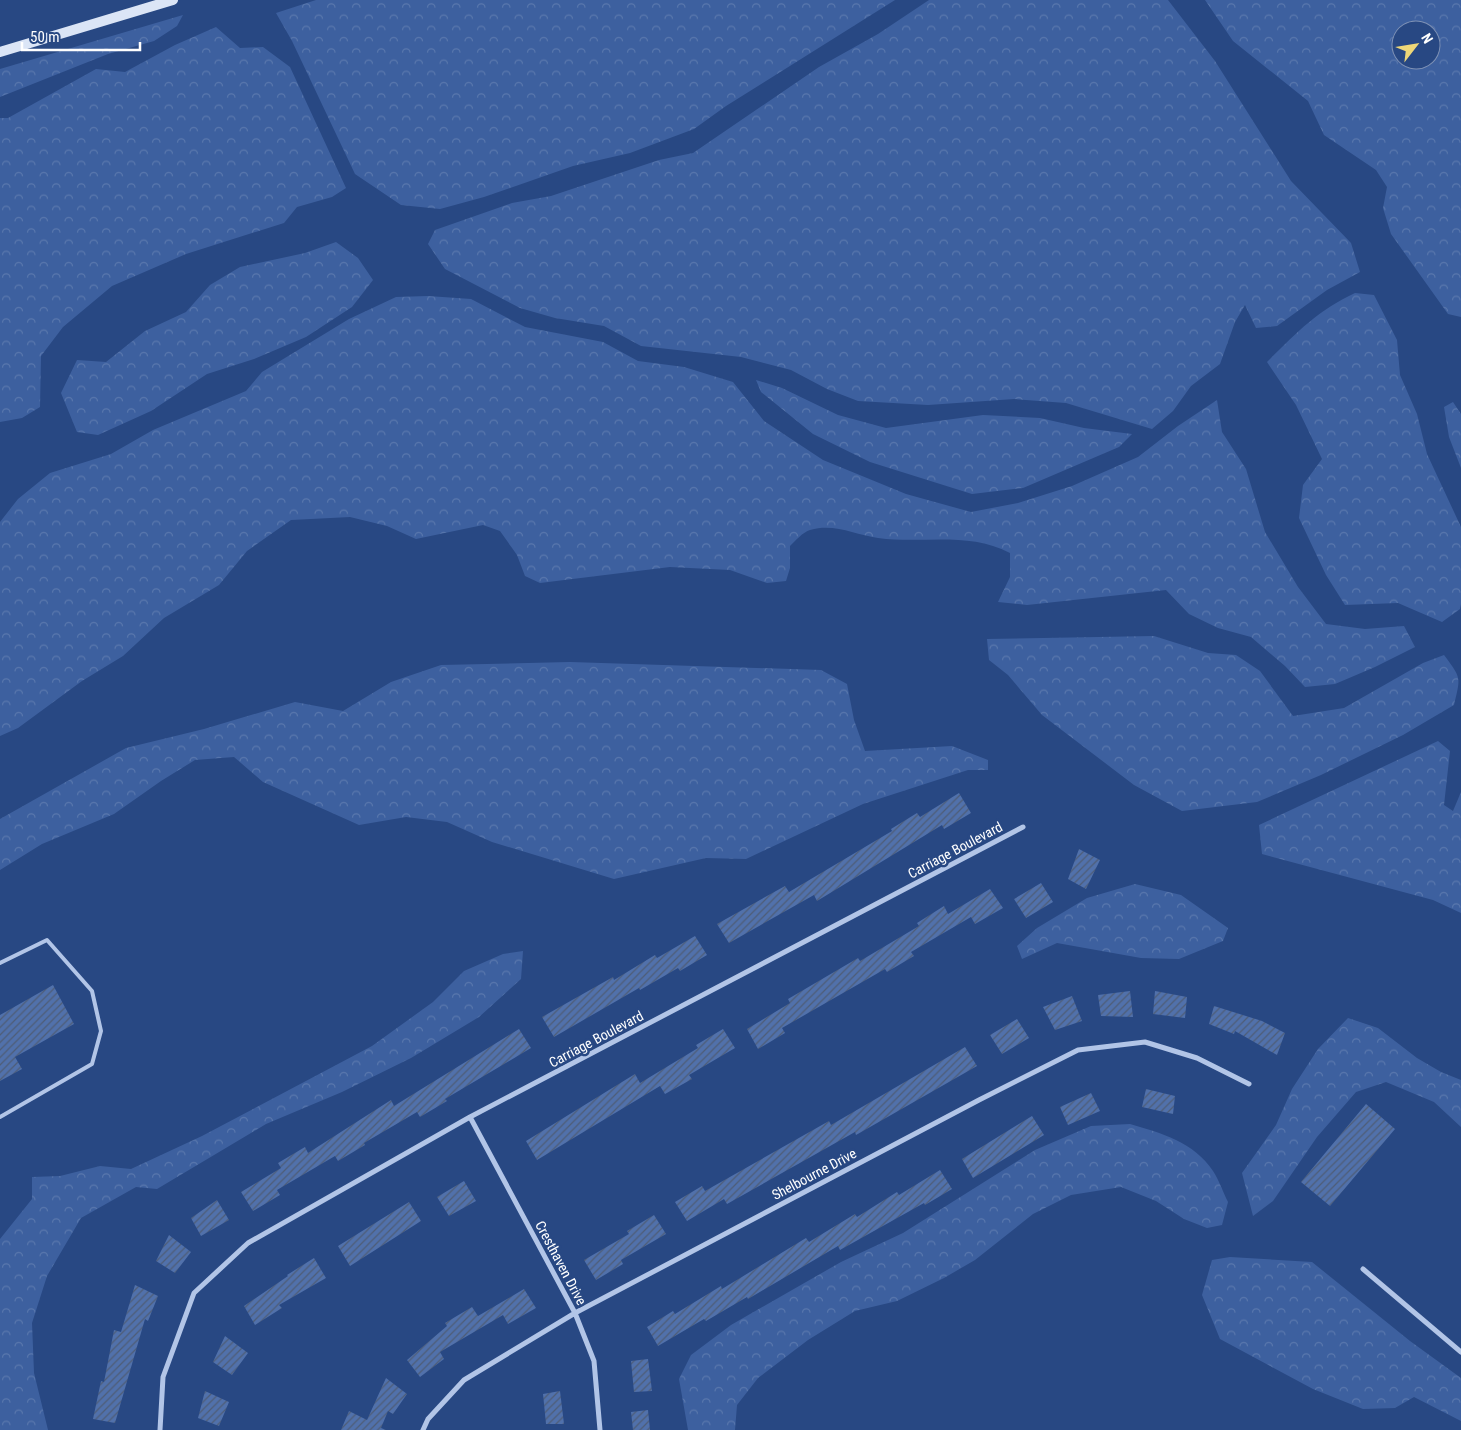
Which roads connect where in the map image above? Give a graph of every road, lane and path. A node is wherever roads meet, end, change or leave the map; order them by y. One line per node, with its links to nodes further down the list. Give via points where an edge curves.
1 (173, 0): 2 (street)
2 (0, 52)
3 (1023, 827): 7 (street, Carriage Boulevard)
4 (0, 963): 6 (lane, via 47,940 92,991 101,1031 92,1064)
5 (1249, 1084): 9 (street, Shelbourne Drive, via 1197,1058 1145,1042 1078,1050)
6 (0, 1118)
7 (470, 1118): 9 (street, Cresthaven Drive); 11 (street, Carriage Boulevard, via 248,1243 194,1293 163,1377)
8 (1363, 1270): 10 (street)
9 (575, 1313): 12 (street, Shelbourne Drive, via 464,1380 428,1419); 13 (street, Cresthaven Drive, via 594,1361)
10 (1461, 1352)
11 (160, 1430)
12 (423, 1430)
13 (600, 1430)

